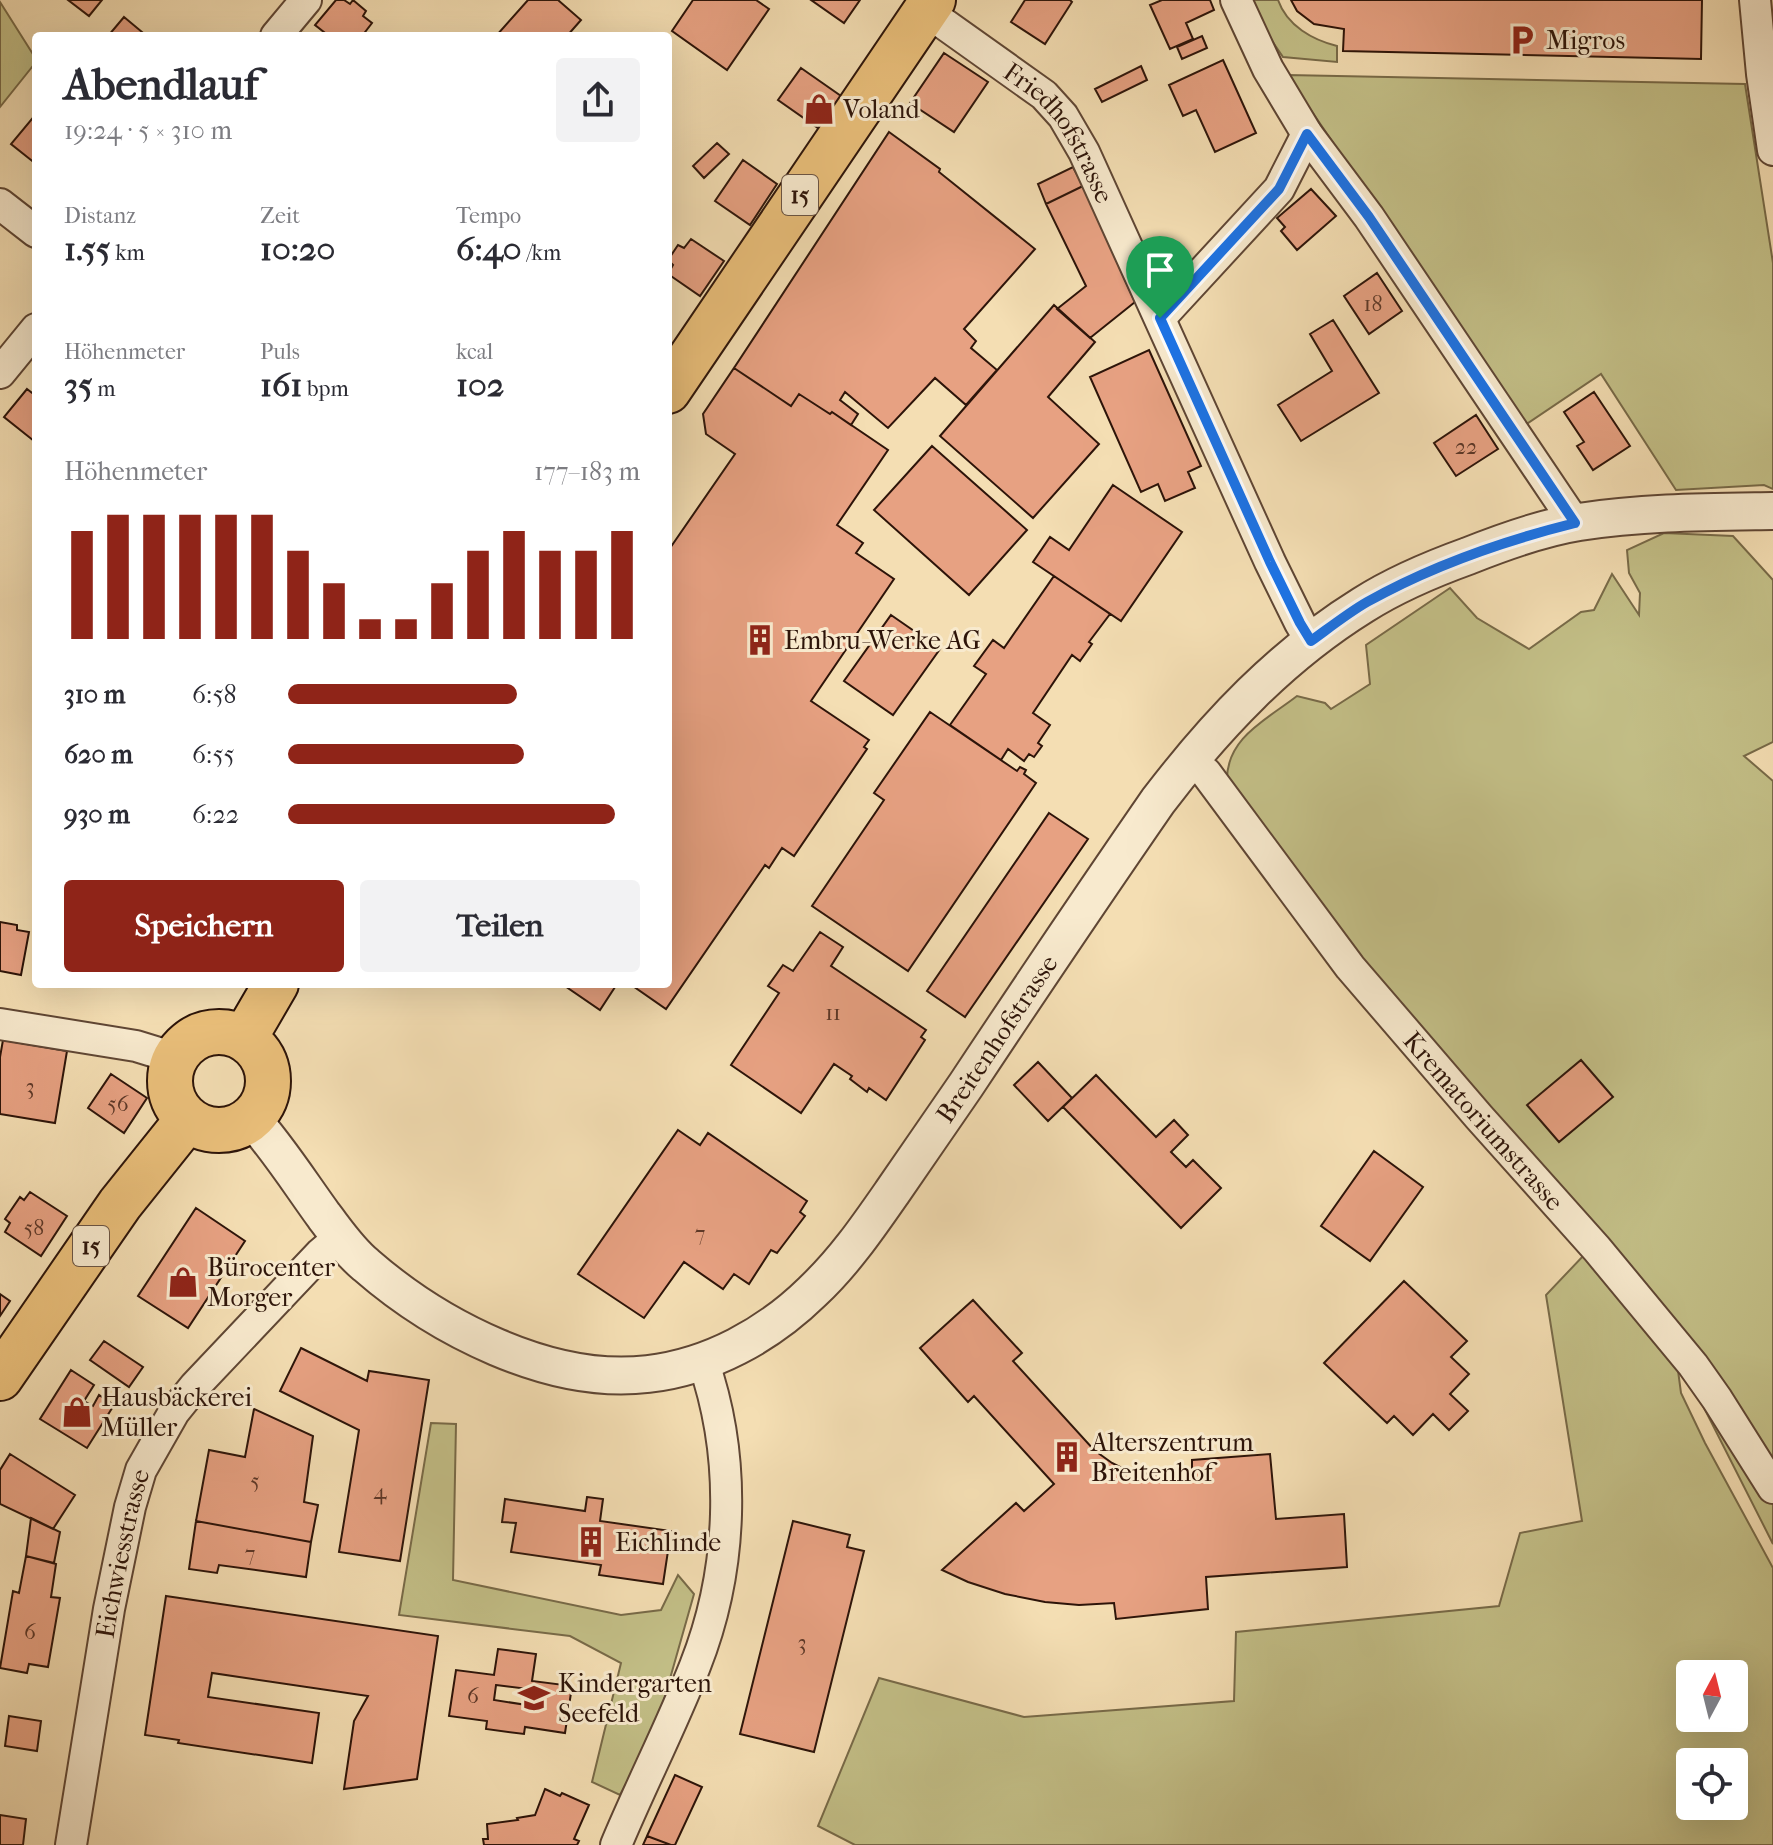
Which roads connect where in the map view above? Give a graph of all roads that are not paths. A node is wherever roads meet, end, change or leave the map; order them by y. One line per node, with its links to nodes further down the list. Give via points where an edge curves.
1 (306, 0): 5 (street)
2 (1236, 0): 6 (street, via 1268,69)
3 (1755, 0): 7 (street)
4 (929, 5): 10 (street, Friedhofstrasse, via 1044,95 1063,116); 13 (main road, 15)
5 (279, 32)
6 (1307, 134): 10 (street, via 1279,189); 15 (street)
7 (1773, 150)
8 (0, 204): 9 (street)
9 (32, 229)
10 (1160, 318): 16 (street, Friedhofstrasse)
11 (32, 334): 12 (street)
12 (0, 373)
13 (672, 385)
14 (1773, 511): 15 (street, Breitenhofstrasse, via 1649,513)
15 (1575, 523): 16 (street, Breitenhofstrasse, via 1435,568 1364,604)
16 (1311, 641): 17 (street, Breitenhofstrasse, via 1233,711)
17 (1190, 760): 25 (street, Breitenhofstrasse, via 856,1243 784,1316); 27 (street, Krematoriumstrasse, via 1206,773 1350,967 1693,1365)
18 (274, 988): 20 (main road)
19 (0, 1024): 21 (street, via 136,1046)
20 (244, 1039): 21 (main road, via 212,1032 190,1041); 22 (main road, via 264,1062 268,1082)
21 (175, 1058): 23 (main road, via 172,1097)
22 (251, 1118): 23 (main road, via 215,1130); 24 (street, Breitenhofstrasse)
23 (188, 1119): 26 (main road, 15, via 120,1204)
24 (340, 1237): 25 (street, Breitenhofstrasse, via 362,1262 420,1305 517,1355 610,1375 645,1374); 28 (street, Eichwiesstrasse, via 195,1386 141,1470 109,1609)
25 (703, 1361): 29 (street, via 725,1471 721,1566 695,1665)
26 (0, 1378)
27 (1773, 1488)
28 (71, 1845)
29 (616, 1845)

